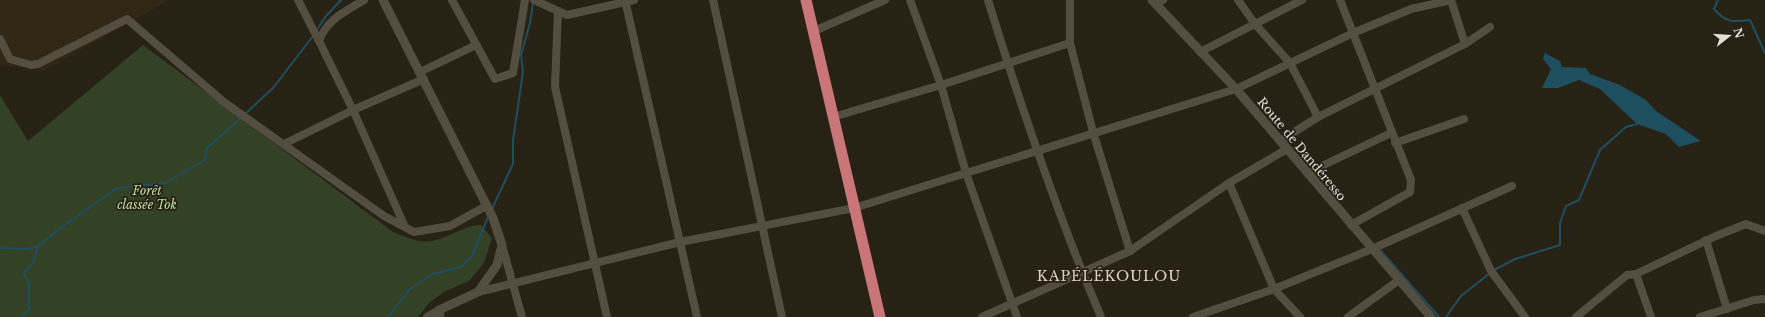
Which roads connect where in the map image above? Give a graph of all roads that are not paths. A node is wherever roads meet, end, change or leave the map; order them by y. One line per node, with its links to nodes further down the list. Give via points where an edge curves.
1 (298, 0): 26 (street)
2 (364, 0): 26 (street, via 333,20)
3 (383, 0): 33 (street)
4 (452, 0): 29 (street)
5 (525, 0): 29 (street, via 513,73 495,79)
6 (634, 0): 18 (street)
7 (713, 0): 56 (street)
8 (806, 0): 23 (highway)
9 (885, 0): 23 (street)
10 (910, 0): 34 (street)
11 (988, 0): 31 (street)
12 (1070, 0): 27 (street)
13 (1238, 0): 21 (street)
14 (1302, 0): 21 (street)
15 (1340, 0): 24 (street)
16 (1451, 0): 24 (street, via 1411,9); 28 (street)
17 (535, 1): 20 (street)
18 (625, 1): 20 (street, via 567,15); 60 (street)
19 (1157, 1): 30 (street, Route de Dandéresso)
20 (558, 11): 64 (street, via 556,88)
21 (1255, 24): 30 (street); 32 (street)
22 (1490, 27): 28 (street)
23 (814, 31): 38 (highway)
24 (1353, 33): 32 (street); 36 (street)
25 (0, 39): 45 (street, via 10,59 38,64 126,19 224,102)
26 (320, 41): 37 (street)
27 (1070, 43): 31 (street); 41 (street)
28 (1465, 44): 36 (street)
29 (476, 45): 33 (street)
30 (1200, 52): 35 (street, Route de Dandéresso)
31 (1008, 63): 34 (street); 47 (street)
32 (1290, 63): 35 (street); 39 (street)
33 (422, 76): 37 (street); 52 (street)
34 (941, 85): 38 (street); 48 (street)
35 (1236, 88): 41 (street); 43 (street, Route de Dandéresso)
36 (1374, 90): 39 (street); 42 (street)
37 (353, 110): 45 (street); 57 (street)
38 (833, 117): 53 (highway)
39 (1318, 117): 43 (street)
40 (1464, 119): 44 (street)
41 (1093, 132): 47 (street); 63 (street)
42 (1391, 133): 44 (street); 49 (street)
43 (1280, 141): 46 (street, Route de Dandéresso)
44 (1395, 143): 55 (street, via 1411,180 1410,192)
45 (284, 144): 57 (street, via 384,216)
46 (1287, 149): 49 (street, Route de Dandéresso); 50 (street)
47 (1038, 150): 48 (street); 65 (street)
48 (966, 173): 53 (street); 72 (street)
49 (1307, 173): 55 (street, Route de Dandéresso)
50 (1230, 183): 63 (street); 69 (street)
51 (1512, 186): 54 (street)
52 (487, 207): 57 (street, via 450,226 414,232); 61 (street)
53 (854, 208): 56 (street); 80 (highway)
54 (1462, 208): 62 (street); 88 (street, via 1491,271)
55 (1351, 225): 62 (street, Route de Dandéresso)
56 (762, 226): 60 (street); 79 (street)
57 (405, 227)
58 (1765, 231): 59 (street, via 1746,224)
59 (1706, 240): 66 (street); 73 (street)
60 (680, 242): 64 (street); 78 (street)
61 (502, 245): 68 (street); 70 (street, via 497,265)
62 (1372, 249): 67 (street, Route de Dandéresso); 69 (street)
63 (1130, 250): 65 (street)
64 (595, 262): 68 (street); 77 (street)
65 (1082, 272): 72 (street); 83 (street)
66 (1636, 274): 89 (street, via 1627,275); 90 (street)
67 (1399, 280): 86 (street); 87 (street, Route de Dandéresso)
68 (514, 283): 70 (street); 76 (street)
69 (1274, 289): 84 (street); 85 (street)
70 (478, 292): 74 (street)
71 (1765, 299): 73 (street)
72 (1012, 303): 81 (street); 82 (street)
73 (1727, 308): 91 (street)
74 (440, 313): 75 (street)
75 (427, 317)
76 (522, 317)
77 (607, 317)
78 (697, 317)
79 (782, 317)
80 (880, 317)
81 (982, 317)
82 (1017, 317)
83 (1101, 317)
84 (1193, 317)
85 (1300, 317)
86 (1348, 317)
87 (1431, 317)
88 (1525, 317)
89 (1576, 317)
90 (1651, 317)
91 (1700, 317)

